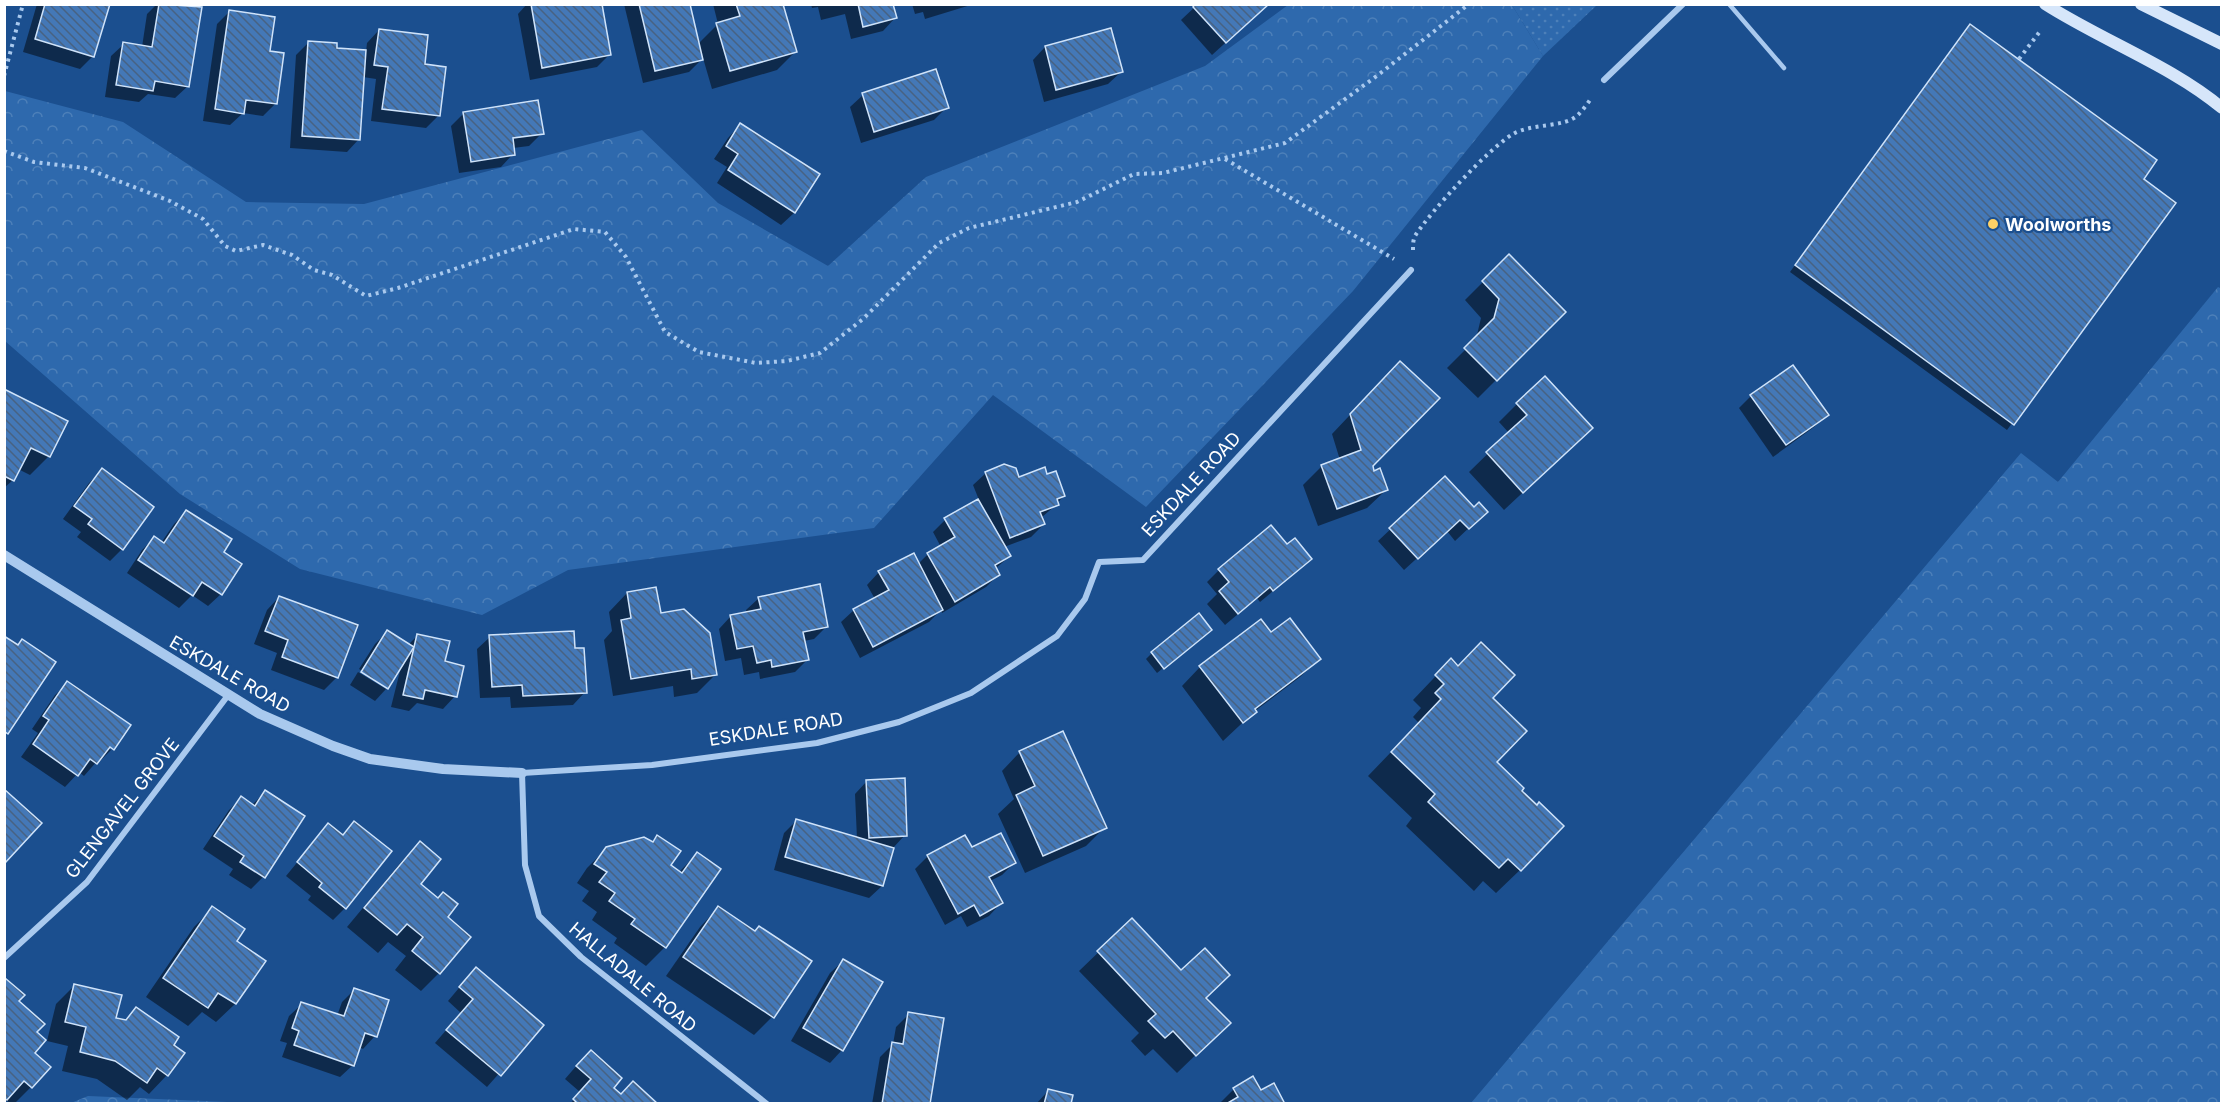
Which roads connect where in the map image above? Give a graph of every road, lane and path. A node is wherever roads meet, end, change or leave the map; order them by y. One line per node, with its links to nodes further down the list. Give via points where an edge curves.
1 (23, 4): 11 (path)
2 (1469, 4): 15 (path, via 1285,143)
3 (1683, 4): 12 (street)
4 (1729, 4): 10 (lane)
5 (2045, 4): 13 (main road)
6 (2140, 4): 8 (main road)
7 (2044, 27): 9 (path)
8 (2222, 44)
9 (2019, 59)
10 (1785, 68)
11 (4, 76)
12 (1604, 80): 16 (path, via 1578,115 1562,122 1528,127 1499,144 1432,213 1413,239)
13 (2222, 108)
14 (4, 151): 15 (path, via 34,162 85,168 170,201 203,219 225,246 236,251 263,244 332,275 366,296 574,229 605,232 626,257 665,332 699,352 756,363 820,353 863,319 939,243 969,228 1077,202 1134,174 1163,173)
15 (1224, 159): 16 (path)
16 (1411, 270): 19 (street, ESKDALE ROAD, via 1143,560 1099,562 1085,599 1057,636 971,693 898,722 817,742 651,765)
17 (4, 555): 18 (street, ESKDALE ROAD)
18 (229, 694): 19 (street, ESKDALE ROAD, via 260,714 370,759 443,769); 20 (street, GLENGAVEL GROVE, via 87,882)
19 (522, 773): 21 (street, HALLADALE ROAD, via 525,865 539,916 581,957)
20 (4, 958)
21 (767, 1104)

